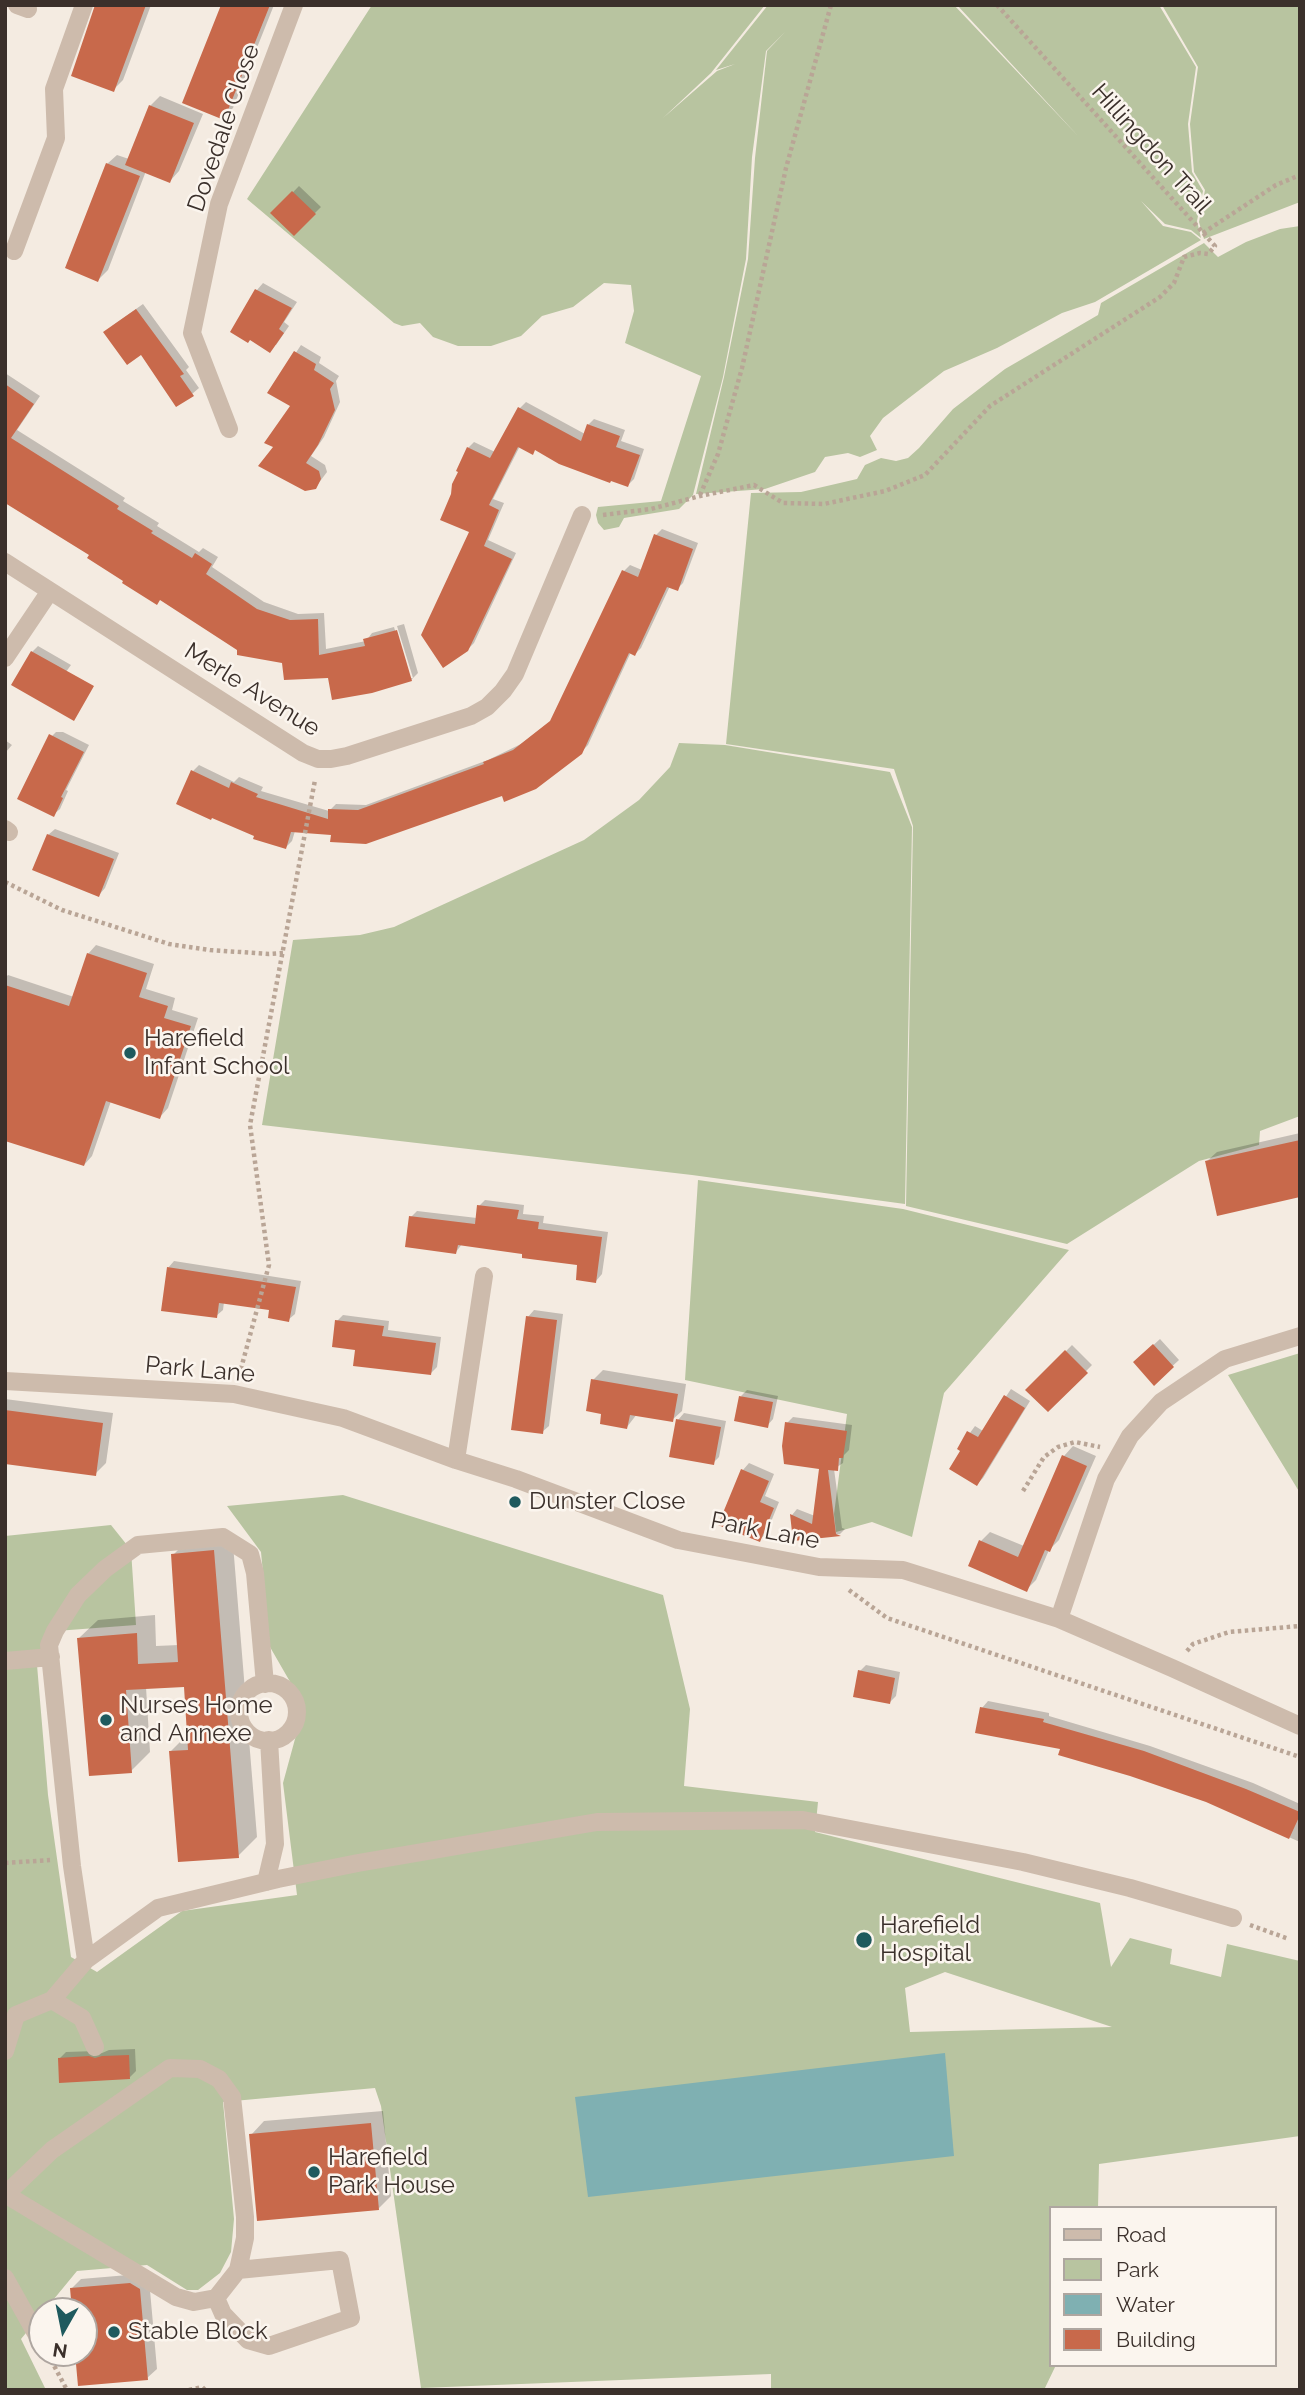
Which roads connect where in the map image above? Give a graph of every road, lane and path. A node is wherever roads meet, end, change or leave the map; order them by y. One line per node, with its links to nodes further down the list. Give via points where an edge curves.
1 (84, 5): 7 (street, via 54,89 57,138)
2 (294, 5): 8 (street, Dovedale Close, via 219,204 192,334)
3 (831, 5): 9 (path, via 786,168 742,368 718,454)
4 (997, 5): 6 (path, Hillingdon Trail)
5 (1300, 175): 6 (path, Hillingdon Trail, via 1276,185)
6 (1203, 233): 9 (path, via 1215,246 1208,254 1184,257 1174,283 1160,297 990,406 925,475 885,491 824,504 783,503 754,485)
7 (14, 251)
8 (229, 429)
9 (700, 496): 10 (path, via 652,509)
10 (582, 515): 14 (street, Merle Avenue, via 515,674 487,707 347,756)
11 (5, 562): 12 (street, Merle Avenue)
12 (50, 591): 13 (street); 14 (street, Merle Avenue)
13 (5, 658)
14 (318, 759): 16 (path)
15 (5, 881): 16 (path, via 62,910 169,944)
16 (283, 953): 20 (path, via 250,1125 270,1265)
17 (484, 1276): 22 (street)
18 (1300, 1336): 21 (street, via 1225,1359 1161,1402)
19 (5, 1381): 20 (street, Park Lane)
20 (234, 1394): 22 (street, Park Lane, via 343,1418)
21 (1121, 1452): 23 (path, via 1075,1442 1058,1447 1044,1457); 25 (street, via 1106,1479)
22 (456, 1460): 25 (street, Park Lane, via 677,1540 818,1567 903,1570)
23 (1023, 1491)
24 (848, 1589): 33 (path, via 887,1618)
25 (1059, 1619): 29 (street, Park Lane)
26 (1300, 1626): 29 (path, via 1229,1632 1192,1644)
27 (51, 1657): 28 (street); 30 (street, via 55,1631 78,1595 138,1545 223,1537 250,1554); 34 (street)
28 (5, 1661)
29 (1172, 1668): 31 (street, Park Lane)
30 (265, 1684): 32 (street, via 244,1696 239,1714 246,1731); 32 (street, via 286,1689 297,1715 289,1732)
31 (1300, 1726)
32 (269, 1740): 36 (street, via 275,1844)
33 (1300, 1757)
34 (71, 1858): 35 (path); 39 (street)
35 (5, 1863)
36 (266, 1882): 37 (street, via 597,1822 803,1820 1023,1863); 39 (street, via 158,1908)
37 (1233, 1918): 38 (path)
38 (1289, 1939)
39 (86, 1960): 40 (street)
40 (52, 2000): 41 (street); 42 (street, via 82,2018)
41 (11, 2009): 43 (street)
42 (95, 2046)
43 (5, 2051)
44 (5, 2194): 45 (street, via 52,2150 170,2068 201,2068 219,2079 232,2097 246,2217); 47 (street, via 176,2297 194,2302)
45 (238, 2270): 47 (street); 47 (street, via 340,2260 351,2318 269,2346 248,2340 234,2328)
46 (5, 2278): 48 (street)
47 (216, 2298)
48 (28, 2319)
49 (55, 2367): 50 (path)
50 (67, 2390)
51 (189, 2390): 52 (path)
52 (205, 2390)

